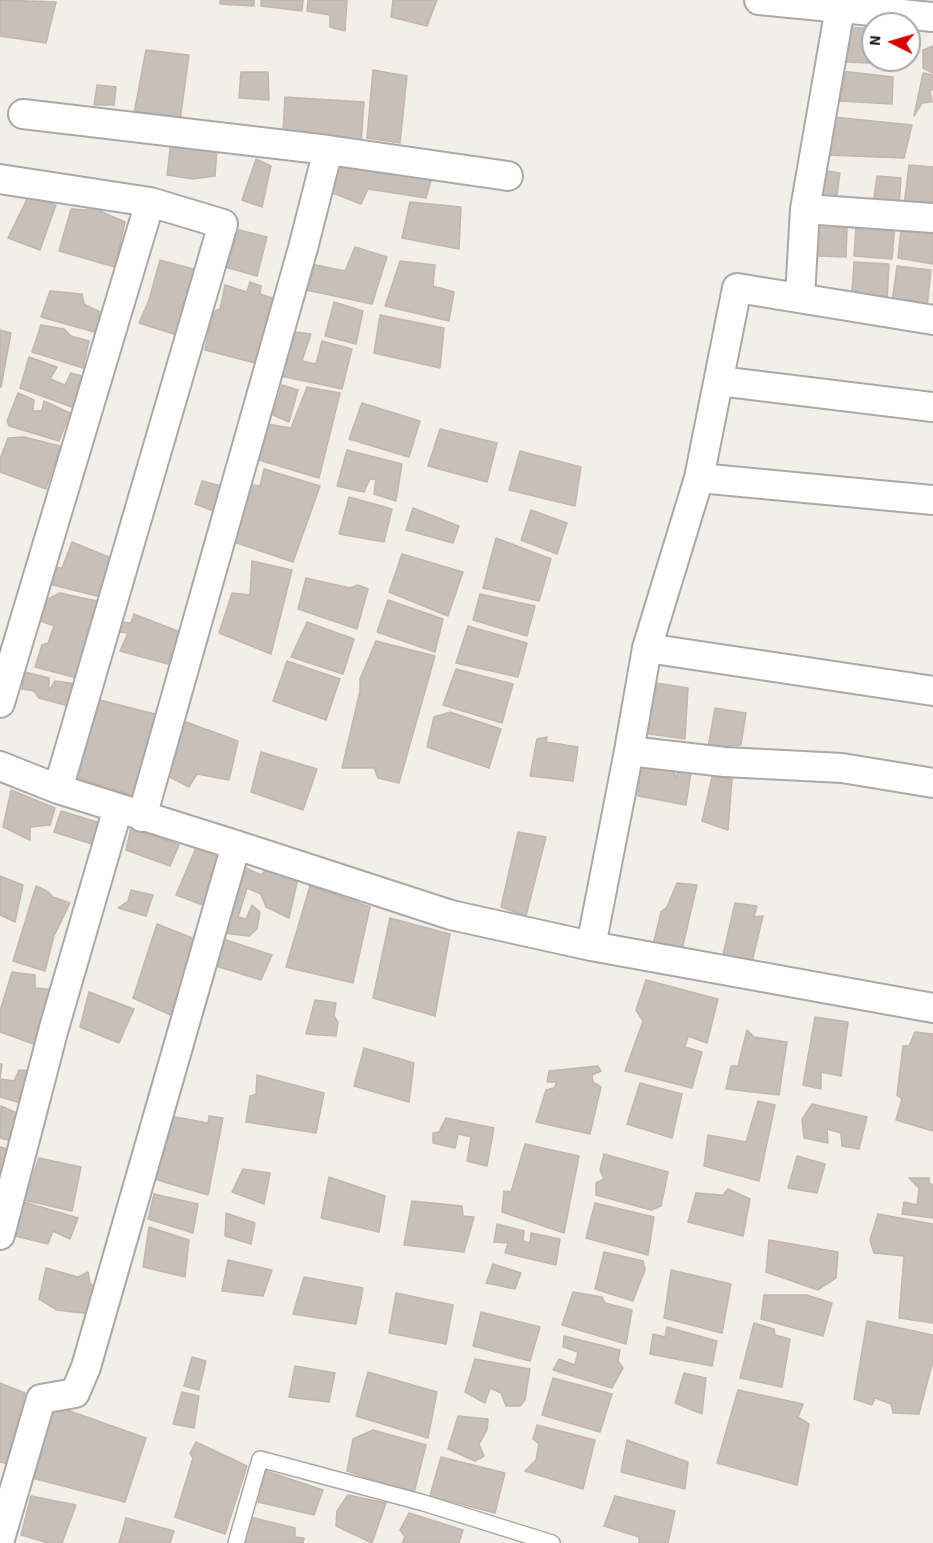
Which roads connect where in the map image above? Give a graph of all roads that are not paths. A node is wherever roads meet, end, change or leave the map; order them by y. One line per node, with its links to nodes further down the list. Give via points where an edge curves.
1 (759, 0): 2 (street)
2 (840, 8): 3 (street); 9 (street)
3 (933, 17)
4 (23, 114): 5 (street)
5 (328, 150): 6 (street); 24 (street, via 303,248)
6 (508, 176)
7 (0, 179): 8 (street)
8 (150, 202): 19 (street); 23 (street, via 223,224)
9 (805, 209): 10 (street); 11 (street)
10 (933, 218)
11 (800, 297): 12 (street); 13 (street, via 737,288)
12 (933, 320)
13 (719, 381): 14 (street); 15 (street)
14 (933, 407)
15 (699, 478): 16 (street); 17 (street)
16 (933, 500)
17 (647, 648): 18 (street); 20 (street)
18 (933, 692)
19 (0, 703)
20 (629, 751): 22 (street, via 725,762 842,768); 26 (street)
21 (0, 766): 23 (street)
22 (933, 783)
23 (58, 789): 24 (street)
24 (130, 812): 25 (street); 28 (street, via 54,1028)
25 (236, 845): 26 (street, via 451,915); 29 (street, via 86,1367 75,1393 41,1399)
26 (591, 946): 27 (street)
27 (933, 1008)
28 (0, 1235)
29 (0, 1539)
30 (236, 1543): 31 (lane, via 260,1459 424,1503)
31 (552, 1543)

